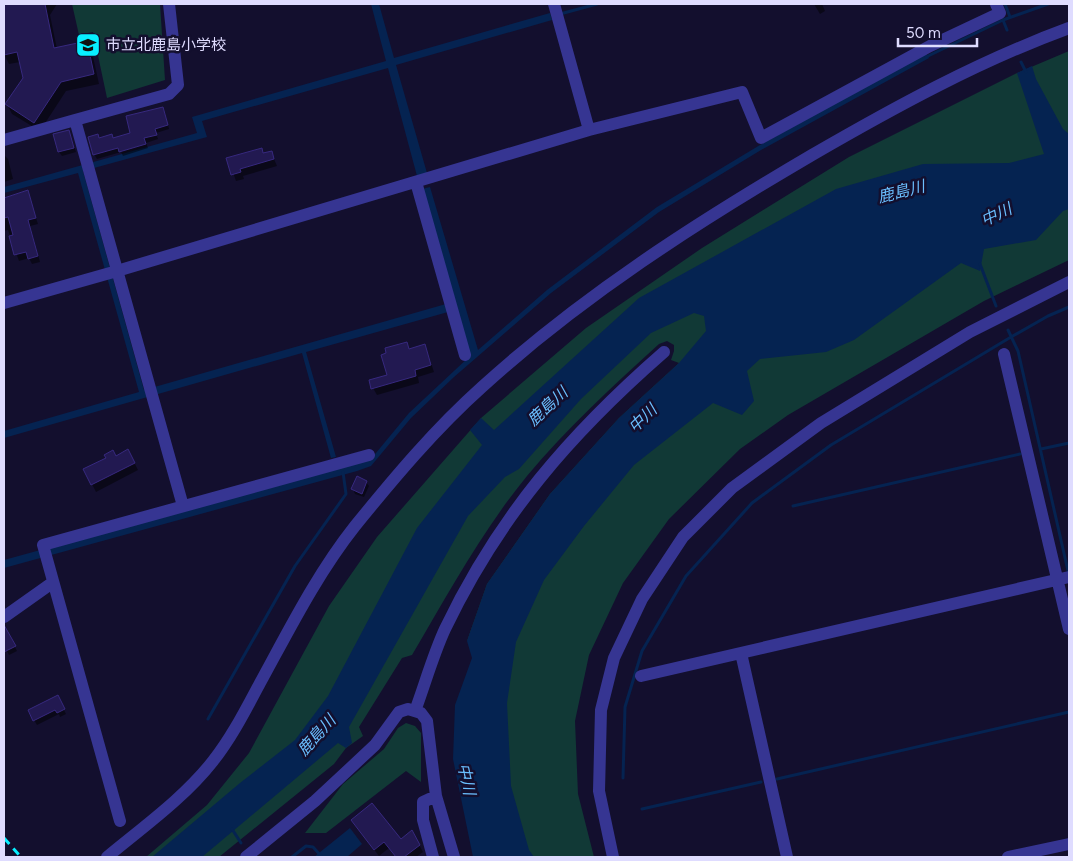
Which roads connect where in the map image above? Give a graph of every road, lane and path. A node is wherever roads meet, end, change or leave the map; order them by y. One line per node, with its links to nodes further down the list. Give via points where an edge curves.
1 (169, 4): 5 (street, via 178,85 169,94)
2 (996, 4): 6 (street, via 1000,12 930,46 761,138 742,92)
3 (556, 12): 6 (street)
4 (1069, 28): 27 (street, via 910,98 693,227 569,313 482,387 431,436 352,529 301,608 237,726 213,761 179,797)
5 (75, 120): 7 (street); 9 (street)
6 (589, 130): 8 (street)
7 (4, 140)
8 (416, 182): 9 (street); 14 (street)
9 (118, 271): 11 (street); 16 (street)
10 (1069, 282): 31 (street, via 970,332 820,423 732,488 683,537 642,599 614,658 601,710 599,791)
11 (4, 303)
12 (664, 352): 23 (street, via 584,426 540,475 466,587 444,631)
13 (1004, 354): 17 (street)
14 (465, 355)
15 (369, 455): 16 (street)
16 (183, 506): 18 (street, via 43,545)
17 (1063, 578): 20 (street); 21 (street)
18 (52, 583): 19 (street); 25 (street)
19 (4, 617)
20 (1069, 628)
21 (741, 653): 22 (street); 32 (street)
22 (641, 676)
23 (415, 711): 24 (street, via 427,721); 28 (street, via 408,708 399,712 375,745 315,801)
24 (436, 796): 29 (street, via 423,802 423,820); 30 (street)
25 (120, 821)
26 (1069, 844): 33 (street)
27 (107, 857)
28 (246, 857)
29 (433, 857)
30 (454, 857)
31 (613, 857)
32 (787, 857)
33 (1008, 857)

